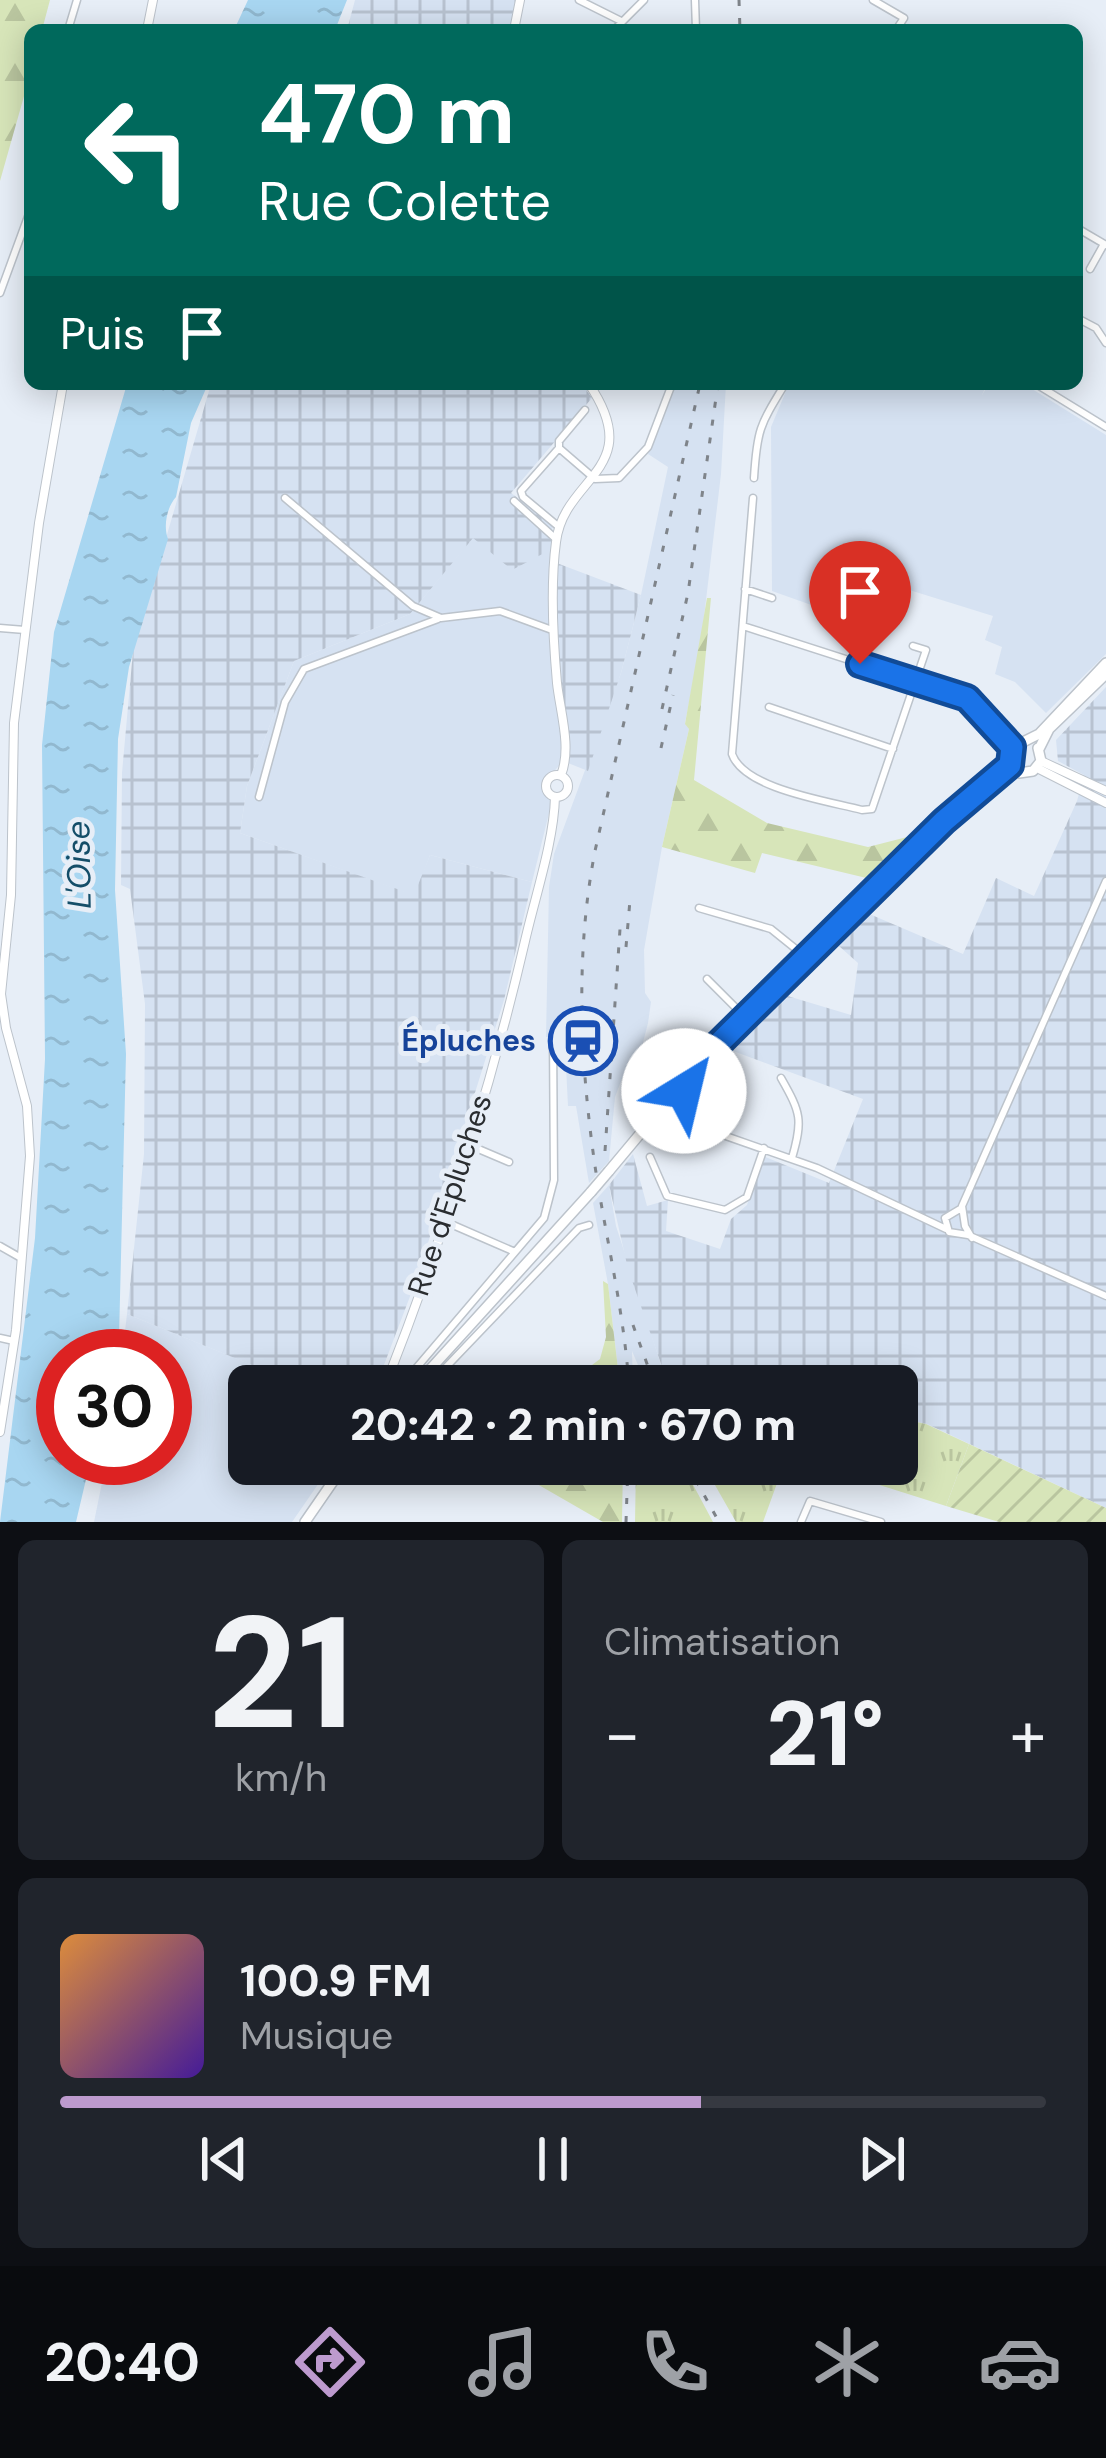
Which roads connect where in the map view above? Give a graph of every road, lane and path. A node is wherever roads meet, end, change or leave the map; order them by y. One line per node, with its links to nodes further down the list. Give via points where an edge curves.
1 (579, 0): 4 (street)
2 (644, 0): 4 (street)
3 (873, 0): 6 (street, via 904,18)
4 (621, 21): 5 (street)
5 (619, 24)
6 (900, 24)
7 (24, 227): 10 (street)
8 (1105, 244): 9 (street)
9 (1090, 269)
10 (0, 293)
11 (1083, 321): 12 (street)
12 (1106, 344)
13 (62, 390): 33 (street)
14 (592, 390): 22 (street, via 608,423)
15 (670, 390): 22 (street, via 640,459 619,478)
16 (781, 390): 21 (street, via 757,433)
17 (1046, 390): 19 (street)
18 (585, 410): 20 (street)
19 (1106, 428)
20 (559, 448): 22 (street); 26 (street, via 521,491)
21 (754, 478)
22 (595, 479): 26 (street)
23 (285, 498): 30 (street, via 406,601)
24 (753, 498): 28 (street)
25 (514, 501): 27 (street)
26 (559, 527): 27 (street)
27 (556, 539): 34 (street)
28 (745, 589): 29 (street); 31 (street)
29 (772, 598)
30 (441, 618): 34 (street, via 500,611); 46 (street, via 304,669 285,702)
31 (743, 626): 38 (street); 41 (street, via 732,754 739,768 771,786 872,809)
32 (0, 628): 33 (street)
33 (25, 631): 53 (street)
34 (556, 631): 44 (street)
35 (913, 646): 38 (street, via 926,650)
36 (1106, 663): 42 (main road)
37 (1106, 674): 42 (main road, via 1049,729)
38 (915, 682): 40 (street, via 967,698); 41 (street)
39 (769, 707): 41 (street)
40 (1012, 747): 42 (main road); 43 (main road)
41 (893, 749)
42 (1036, 755): 43 (main road, via 1025,774); 45 (street); 48 (street)
43 (1010, 765): 51 (main road)
44 (561, 776): 47 (street, via 568,790); 47 (street, via 546,783)
45 (1106, 791)
46 (259, 797)
47 (555, 797): 60 (street, Rue d'Epluches, via 520,965)
48 (1106, 802)
49 (1106, 880): 65 (street)
50 (699, 908): 51 (street, via 771,929)
51 (807, 958): 54 (main road)
52 (707, 979): 54 (street)
53 (1, 980): 76 (street, via 30,1132)
54 (746, 1018): 57 (main road)
55 (553, 1036): 74 (street, via 550,1205)
56 (781, 1078): 63 (street, via 801,1128)
57 (684, 1080): 58 (main road); 59 (street)
58 (672, 1094): 59 (street); 82 (main road, bridge)
59 (686, 1096): 61 (street, via 720,1134)
60 (469, 1145): 64 (street); 67 (street, Rue d'Epluches)
61 (764, 1148): 62 (street, via 747,1197 725,1210 667,1196); 63 (street)
62 (650, 1157)
63 (792, 1158): 66 (street)
64 (509, 1162)
65 (957, 1212): 66 (street); 69 (street); 70 (street)
66 (930, 1219): 70 (street)
67 (446, 1222): 74 (street); 80 (street, Rue d'Epluches)
68 (589, 1225): 83 (street)
69 (965, 1226): 71 (street); 72 (street)
70 (946, 1229): 71 (street)
71 (958, 1233): 72 (street)
72 (972, 1238): 77 (street)
73 (3, 1247): 75 (street); 76 (street)
74 (515, 1252): 81 (street)
75 (0, 1258)
76 (21, 1258): 79 (street)
77 (1106, 1296)
78 (0, 1339): 79 (street)
79 (14, 1341): 84 (street)
80 (395, 1365)
81 (419, 1365)
82 (434, 1365)
83 (448, 1365)
84 (0, 1432)
85 (331, 1485): 86 (main road)
86 (305, 1522)
87 (801, 1522): 88 (street, via 810,1501)
88 (881, 1522)

